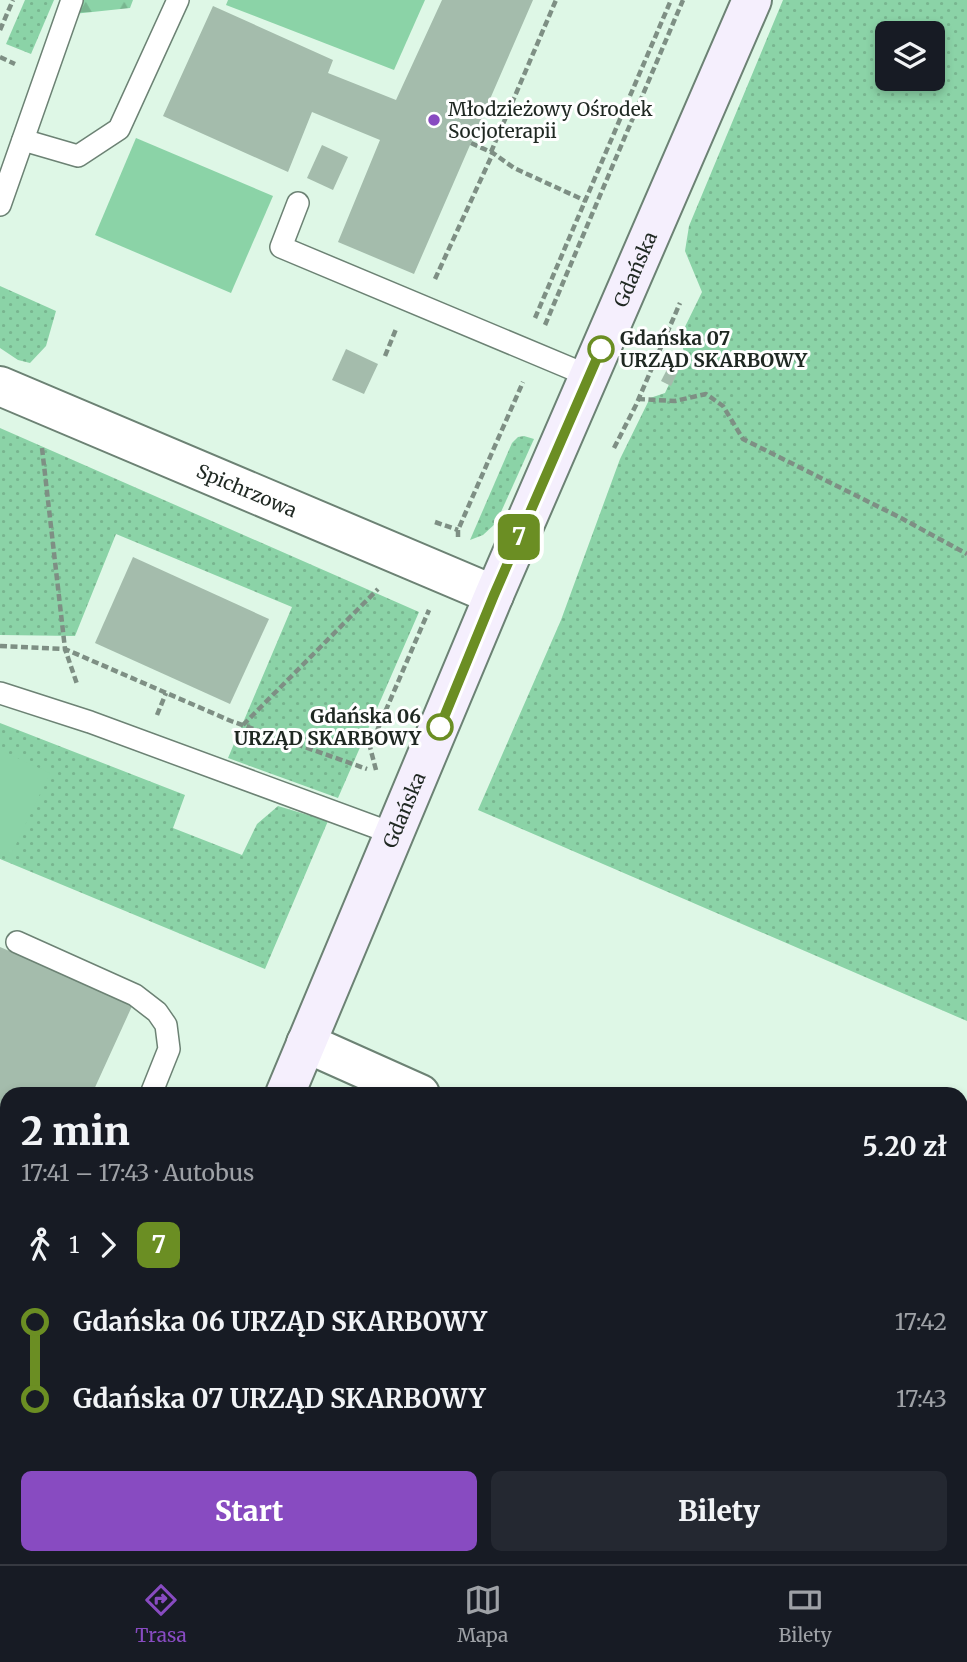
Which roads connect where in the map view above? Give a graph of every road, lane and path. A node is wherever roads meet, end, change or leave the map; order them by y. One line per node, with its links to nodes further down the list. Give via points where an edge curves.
1 (13, 0): 7 (path)
2 (72, 0): 8 (lane)
3 (178, 0): 8 (lane, via 119,129 78,156)
4 (556, 0): 10 (path)
5 (671, 0): 11 (path)
6 (752, 0): 17 (street, Gdańska)
7 (0, 30)
8 (23, 140): 13 (lane)
9 (471, 143): 10 (path)
10 (492, 152): 11 (path, via 514,168); 15 (path)
11 (586, 201): 16 (path)
12 (298, 203): 15 (lane, via 281,247)
13 (0, 205)
14 (680, 303): 19 (path)
15 (423, 305): 16 (lane)
16 (523, 348): 17 (lane)
17 (589, 376): 24 (street, Gdańska)
18 (0, 386): 24 (street, Spichrzowa)
19 (639, 399): 21 (path); 22 (path, via 675,401 706,394 723,405 743,439)
20 (42, 445): 26 (path)
21 (614, 448)
22 (967, 554)
23 (381, 586): 29 (path)
24 (494, 595): 31 (street, Gdańska)
25 (0, 646): 26 (path)
26 (65, 649): 28 (path); 29 (path)
27 (0, 694): 28 (lane)
28 (90, 722): 31 (lane)
29 (243, 725): 30 (path)
30 (367, 769)
31 (394, 834): 33 (street, Gdańska)
32 (17, 942): 34 (lane, via 135,995 157,1012 166,1025 169,1049)
33 (306, 1043): 35 (street, Gdańska); 36 (street)
34 (154, 1087)
35 (288, 1087)
36 (404, 1087)

